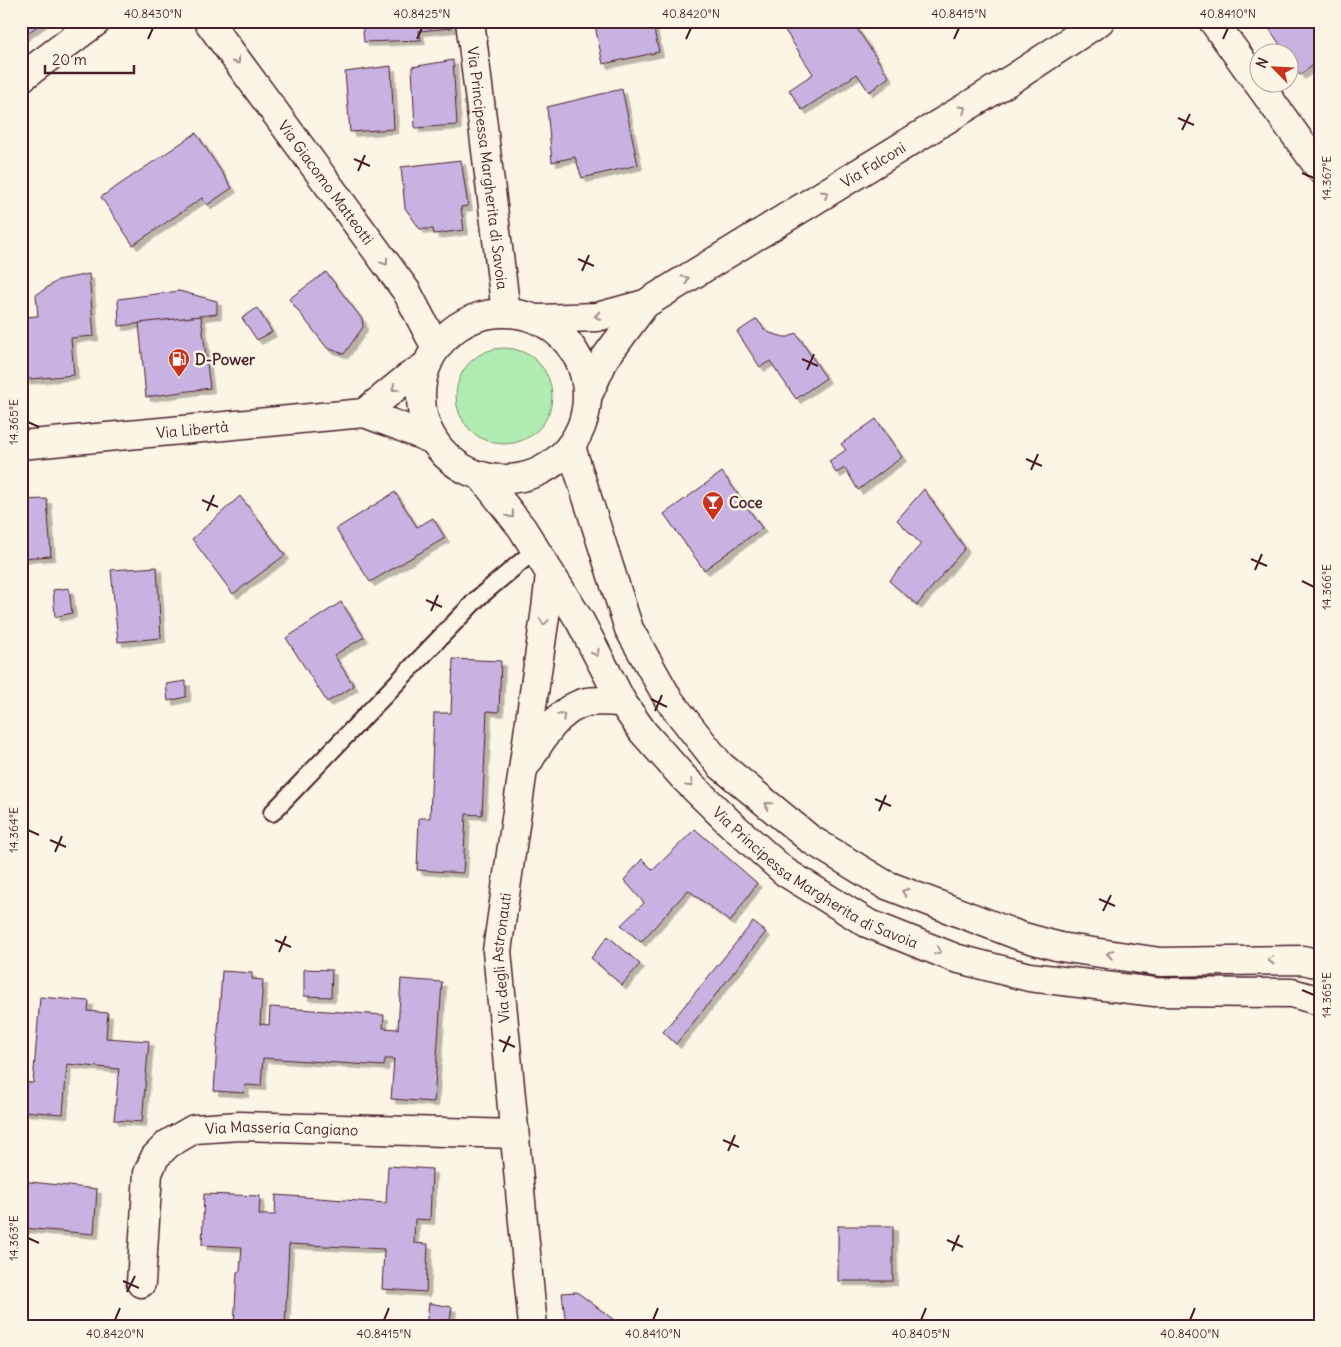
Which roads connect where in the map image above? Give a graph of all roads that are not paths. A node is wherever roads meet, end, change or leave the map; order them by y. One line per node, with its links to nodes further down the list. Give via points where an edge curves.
1 (97, 21): 6 (street)
2 (208, 21): 11 (street, Via Giacomo Matteotti, one-way to 11, via 407,292)
3 (470, 21): 9 (street, Via Principessa Margherita di Savoia)
4 (1100, 21): 8 (street, Via Falconi, one-way to 4, via 1017,76)
5 (1212, 21): 7 (street)
6 (21, 78)
7 (1320, 169)
8 (645, 304): 10 (street, Via Falconi, one-way to 10, via 597,317); 12 (street, Via Falconi, via 605,358)
9 (506, 312): 10 (street); 11 (street, via 477,317 456,328)
10 (539, 320): 12 (street, via 557,330 574,350 585,375)
11 (432, 357): 13 (street, one-way to 13); 14 (street, via 421,388 424,420)
12 (588, 395): 16 (street, via 583,423)
13 (364, 413): 14 (street, Via Libertà); 15 (street, Via Libertà)
14 (433, 440): 17 (street, via 462,468)
15 (21, 445)
16 (571, 447): 17 (street, via 552,464 528,477 500,480); 23 (street, Via Principessa Margherita di Savoia, one-way to 16, via 1303,960 1160,962 1060,947 1020,936 884,884 810,840 720,765 669,700 629,629)
17 (481, 476): 18 (street, Via Principessa Margherita di Savoia, one-way to 18)
18 (535, 550): 19 (street, Via Principessa Margherita di Savoia); 22 (lane, via 478,598)
19 (550, 574): 20 (street, Via Principessa Margherita di Savoia, one-way to 20, via 580,622); 21 (street, Via degli Astronauti, one-way to 21)
20 (622, 702): 21 (street, Via degli Astronauti, one-way to 20, via 543,736 567,711 587,702); 24 (street, Via Principessa Margherita di Savoia, one-way to 24, via 643,732 684,778 731,824 785,872 867,923 955,958 1029,977 1155,992 1292,994)
21 (523, 769): 25 (street, Via degli Astronauti, via 497,951)
22 (272, 813)
23 (1320, 964)
24 (1320, 1001)
25 (514, 1134): 26 (street, Via Masseria Cangiano, via 240,1126 194,1129 168,1144 155,1157 148,1173); 27 (street, Via degli Astronauti)
26 (141, 1283)
27 (534, 1326)

